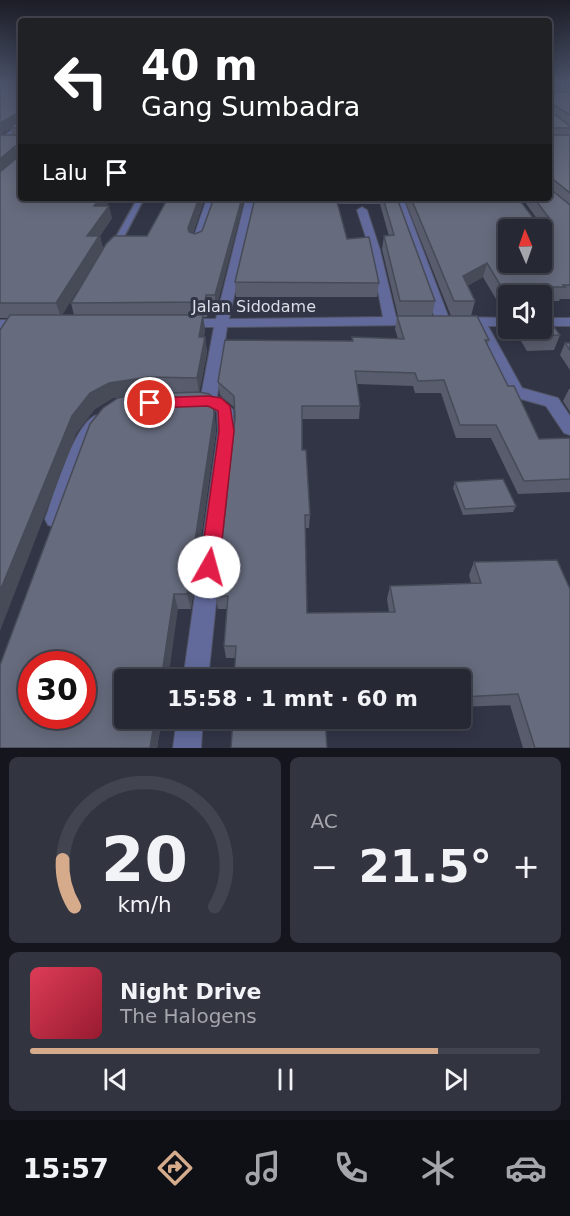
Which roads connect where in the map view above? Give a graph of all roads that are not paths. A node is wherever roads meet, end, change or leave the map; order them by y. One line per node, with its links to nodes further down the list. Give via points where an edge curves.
1 (18, 128): 2 (street)
2 (0, 142)
3 (140, 201): 9 (lane, via 122,237)
4 (211, 201): 8 (street)
5 (250, 201): 17 (street)
6 (399, 201): 11 (street)
7 (362, 210): 10 (street)
8 (197, 242)
9 (107, 252)
10 (390, 321): 11 (street, Jalan Sidodame); 17 (street, Jalan Sidodame)
11 (444, 321): 12 (street, Jalan Sidodame)
12 (479, 321): 13 (street, Jalan Sidodame); 24 (street, via 516,392 552,402)
13 (498, 322)
14 (552, 322): 15 (street)
15 (570, 322)
16 (166, 323): 17 (street, Jalan Sidodame)
17 (222, 323): 21 (street)
18 (5, 324): 19 (street); 20 (street)
19 (43, 324)
20 (0, 340)
21 (208, 401): 22 (street); 26 (street, via 225,410 226,431)
22 (175, 402)
23 (112, 408): 25 (street, via 85,437)
24 (570, 429)
25 (48, 536)
26 (196, 669)
27 (189, 729): 28 (street)
28 (187, 748)

